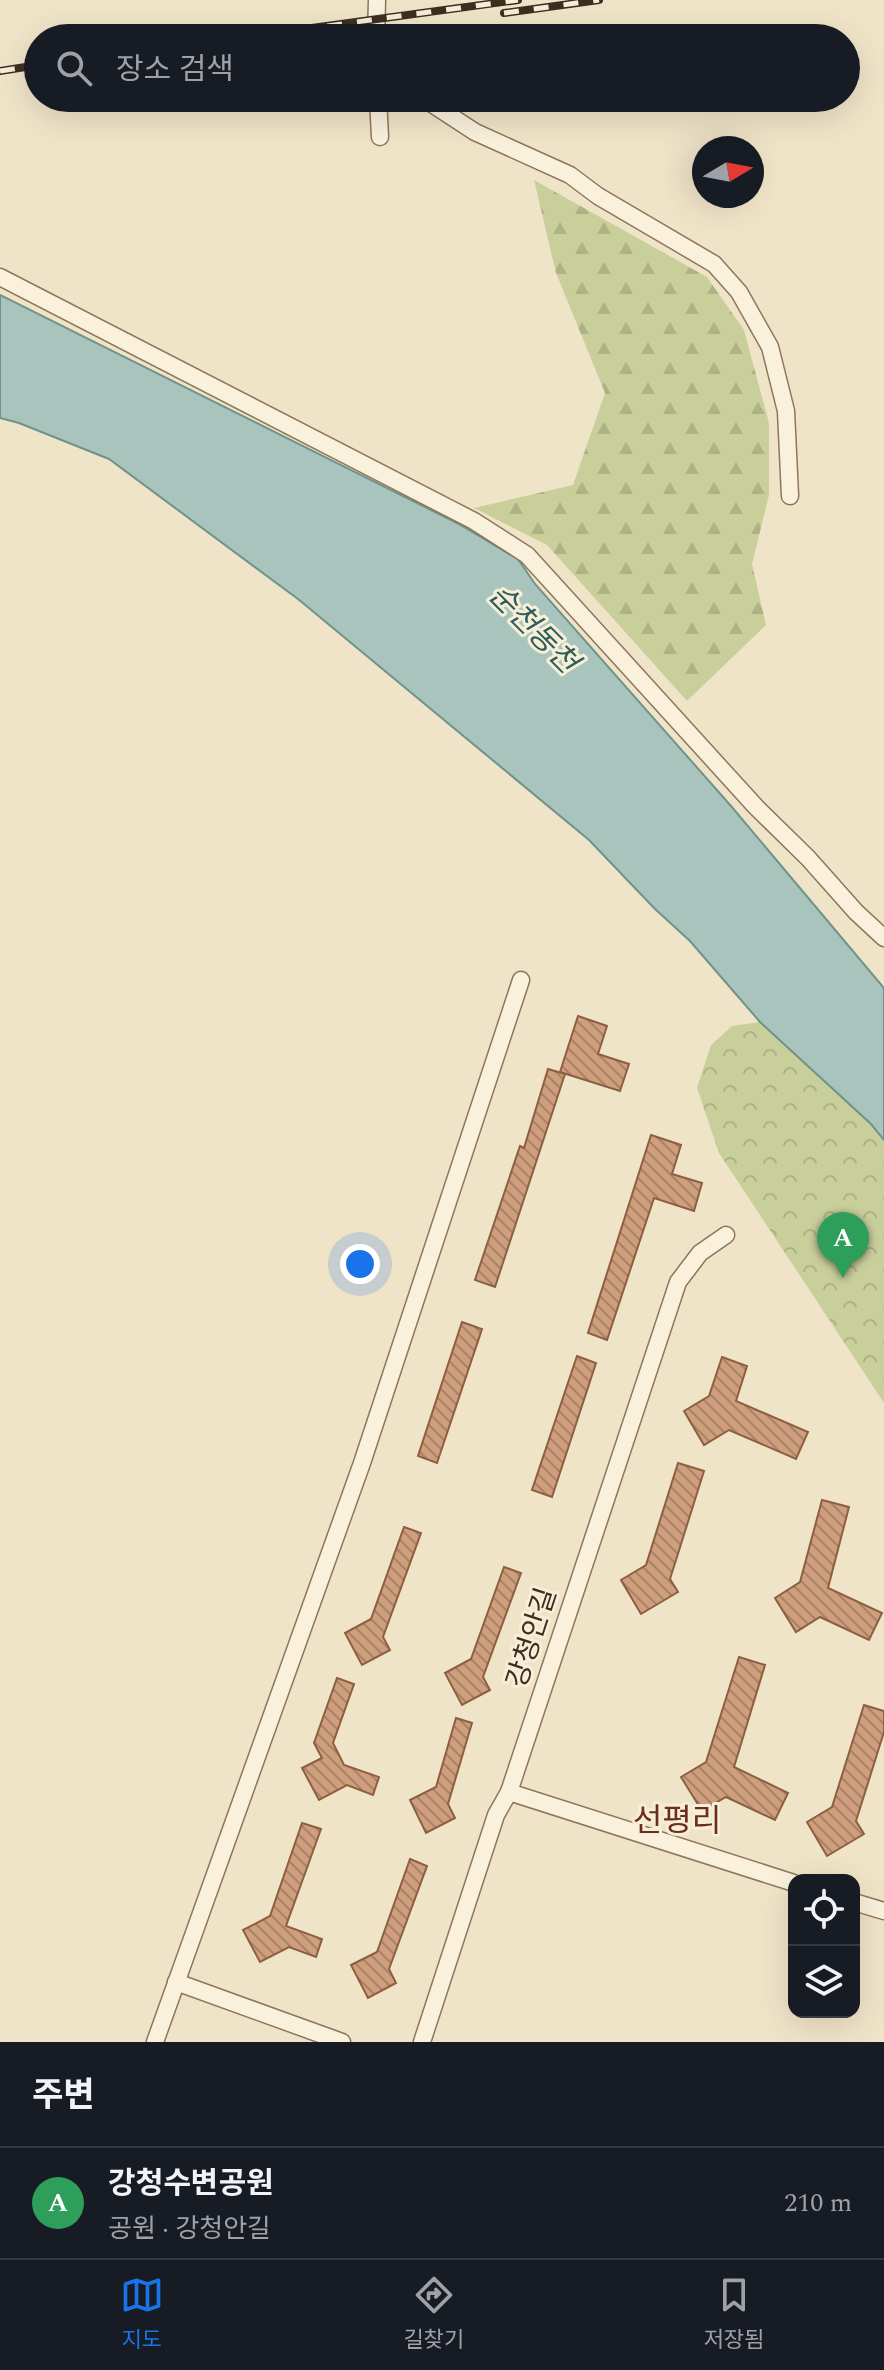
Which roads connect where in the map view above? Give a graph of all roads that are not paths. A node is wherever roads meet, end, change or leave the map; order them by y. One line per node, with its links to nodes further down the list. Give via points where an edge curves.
1 (377, 0): 2 (street)
2 (376, 24)
3 (379, 112): 5 (street)
4 (444, 112): 7 (street, via 475,132 570,175 714,264 739,292 770,347 786,411)
5 (380, 137)
6 (0, 277): 8 (street, via 474,521 527,555 756,807)
7 (790, 496)
8 (884, 938)
9 (521, 980): 15 (street, via 362,1463)
10 (726, 1235): 11 (street, 강청안길, via 700,1253 678,1282)
11 (509, 1792): 12 (street); 18 (street, 강청안길, via 496,1815)
12 (788, 1881)
13 (860, 1904): 14 (street)
14 (884, 1911)
15 (176, 1982): 16 (street); 17 (street)
16 (155, 2042)
17 (342, 2042)
18 (422, 2042)

